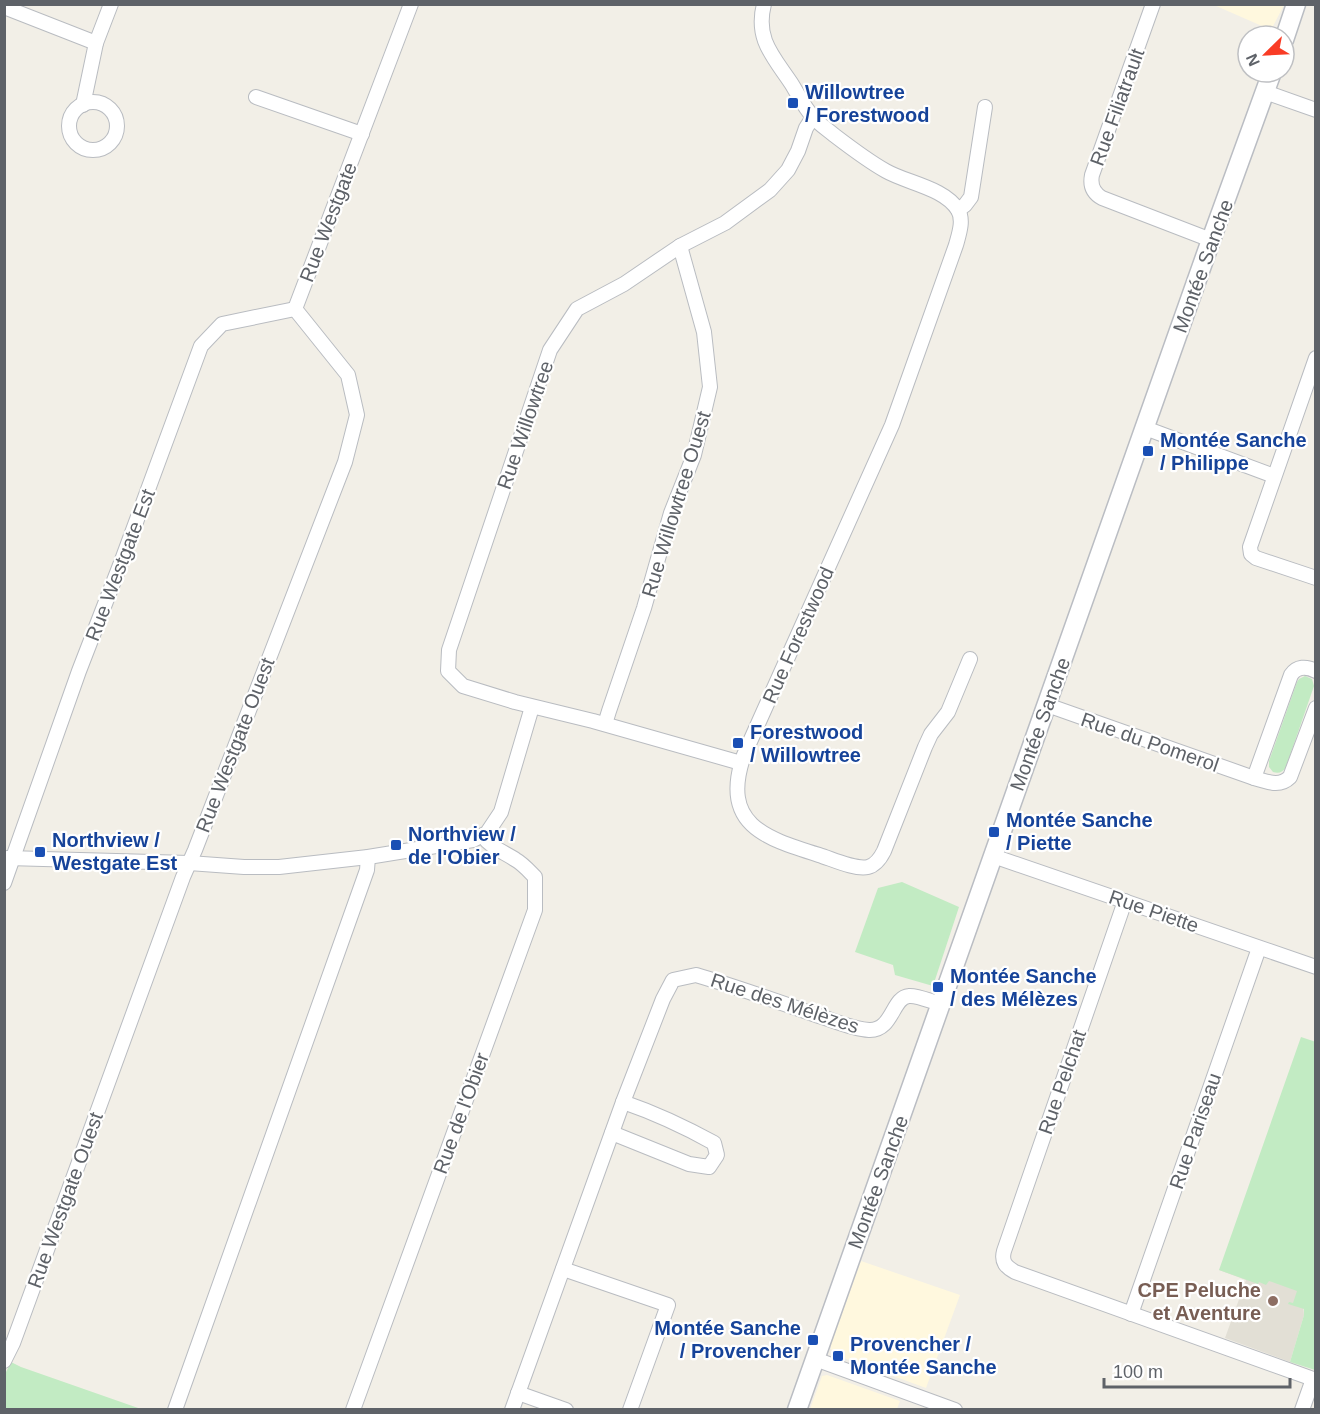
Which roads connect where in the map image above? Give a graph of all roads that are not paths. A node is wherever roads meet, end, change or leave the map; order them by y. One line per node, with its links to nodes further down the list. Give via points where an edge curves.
1 (111, 4): 8 (street)
2 (411, 4): 16 (street, Rue Westgate)
3 (764, 4): 15 (street, via 761,23 765,44)
4 (1154, 4): 18 (street, Rue Filiatrault, via 1091,184 1102,198)
5 (1296, 4): 7 (street)
6 (4, 7): 8 (street)
7 (1289, 24)
8 (96, 43): 12 (street)
9 (1268, 84): 10 (street, Montée Sanche)
10 (1265, 92): 14 (street); 18 (street, Montée Sanche)
11 (256, 97): 16 (street)
12 (83, 105)
13 (985, 107): 17 (street, Rue Forestwood, via 972,191)
14 (1316, 110)
15 (813, 117): 17 (street, via 868,160 943,196); 19 (street, Rue Willowtree, via 793,160 776,184 725,223)
16 (362, 134): 20 (street, Rue Westgate)
17 (958, 210): 32 (street, Rue Forestwood, via 961,220 956,245 892,425)
18 (1211, 240): 23 (street, Montée Sanche)
19 (680, 246): 29 (street, Rue Willowtree, via 624,284 577,309 550,350 449,650 448,671 463,686); 31 (street, Rue Willowtree Ouest, via 704,332 710,387 694,455 671,513)
20 (295, 309): 37 (street, Rue Westgate Est, via 222,324 201,346); 38 (street, Rue Westgate Ouest, via 348,375 357,415 345,462)
21 (1316, 358): 22 (street)
22 (1311, 382): 24 (street)
23 (1145, 428): 24 (street); 28 (street, Montée Sanche)
24 (1274, 476): 25 (street, via 1250,543 1251,554)
25 (1316, 578)
26 (970, 659): 32 (street, Rue Forestwood, via 953,701 925,747 882,855 872,866 850,865 791,846 756,829 741,810)
27 (1316, 671): 33 (street, via 1301,667 1291,675)
28 (1047, 705): 33 (street, Rue du Pomerol); 36 (street, Montée Sanche)
29 (532, 707): 31 (street, Rue Willowtree); 34 (street, via 503,805)
30 (1316, 708): 33 (street, Rue du Pomerol, via 1287,781 1274,783)
31 (605, 724): 32 (street, Rue Willowtree)
32 (741, 763)
33 (1254, 778)
34 (483, 836): 35 (street); 53 (street, Rue de l'Obier, via 535,877 535,910)
35 (368, 856): 38 (street, via 279,867); 52 (street, via 367,870)
36 (993, 856): 40 (street, Rue Piette); 43 (street, Montée Sanche)
37 (9, 858): 38 (street); 39 (street, Rue Westgate Est)
38 (189, 863): 49 (street, Rue Westgate Ouest)
39 (4, 883)
40 (1125, 901): 41 (street, Rue Piette); 47 (street, Rue Pelchat, via 1004,1251 1004,1264 1015,1272)
41 (1259, 948): 42 (street, Rue Piette); 47 (street, Rue Pariseau)
42 (1316, 967)
43 (941, 1004): 44 (street, Rue des Mélèzes, via 905,997 884,1024 868,1030 696,975 673,980); 48 (street, Montée Sanche)
44 (623, 1102): 45 (street, Rue des Mélèzes); 45 (street, via 706,1138 714,1143 717,1155 709,1167 689,1164)
45 (612, 1133): 46 (street, Rue des Mélèzes)
46 (563, 1269): 51 (street, Rue des Mélèzes); 56 (street, via 668,1305)
47 (1131, 1314): 50 (street)
48 (815, 1359): 57 (street, Montée Sanche); 58 (street)
49 (4, 1361)
50 (1314, 1379): 59 (street)
51 (518, 1392): 54 (street, Rue des Mélèzes); 55 (street)
52 (175, 1410)
53 (353, 1410)
54 (512, 1410)
55 (566, 1410)
56 (630, 1410)
57 (797, 1410)
58 (955, 1410)
59 (1302, 1410)

